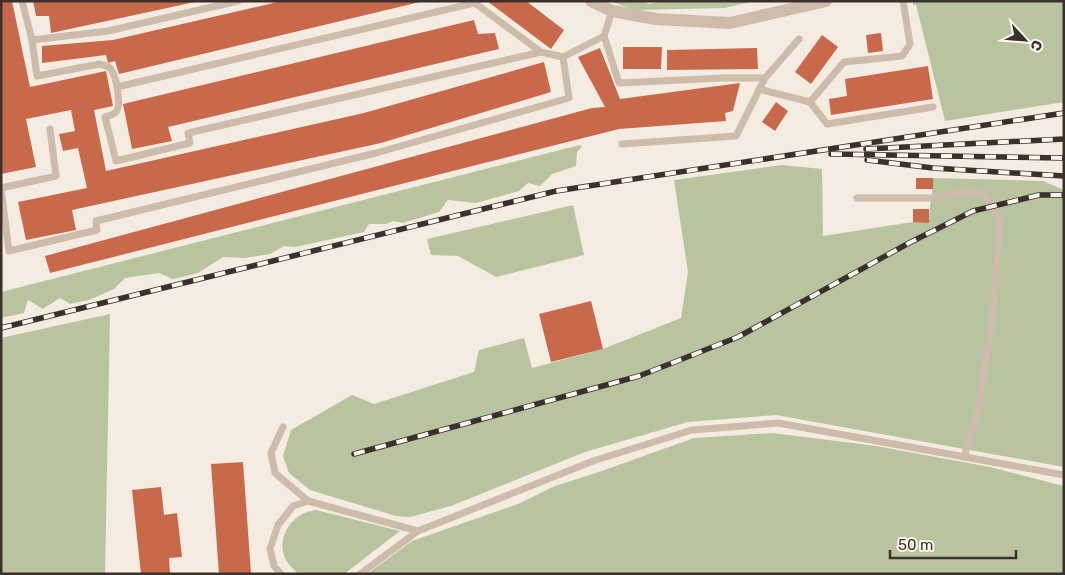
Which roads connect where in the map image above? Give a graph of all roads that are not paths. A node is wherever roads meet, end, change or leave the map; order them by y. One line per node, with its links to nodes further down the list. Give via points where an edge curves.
1 (22, 1): 10 (lane)
2 (238, 1): 10 (lane, via 108,31)
3 (590, 1): 7 (street)
4 (826, 1): 7 (street, via 730,23 656,19)
5 (903, 1): 16 (lane, via 910,44 902,56 844,62)
6 (473, 2): 11 (lane); 14 (lane)
7 (612, 11): 8 (lane)
8 (604, 36): 12 (lane); 13 (lane, via 619,84)
9 (799, 39): 13 (lane)
10 (32, 40): 14 (lane, via 37,76 100,64 113,71)
11 (540, 52): 12 (lane); 14 (lane, via 188,133 190,143 116,161 105,117 116,112 118,107)
12 (563, 57): 20 (lane, via 569,98 376,154 96,221 97,230 10,251)
13 (766, 78): 15 (lane)
14 (117, 87)
15 (760, 89): 16 (lane); 19 (lane, via 736,136)
16 (810, 102): 17 (lane, via 827,124)
17 (933, 107)
18 (50, 129): 20 (lane, via 56,176)
19 (622, 144)
20 (1, 188)
21 (856, 198): 23 (lane, via 931,198 978,193 986,197 999,217 994,307 979,407)
22 (283, 427): 25 (lane, via 271,453 275,473)
23 (964, 457): 24 (lane); 26 (lane, via 778,423 692,430 593,461)
24 (1064, 475)
25 (308, 500): 26 (lane); 27 (lane, via 293,506 278,525 270,549 274,566)
26 (418, 531): 28 (lane)
27 (280, 574)
28 (360, 574)

